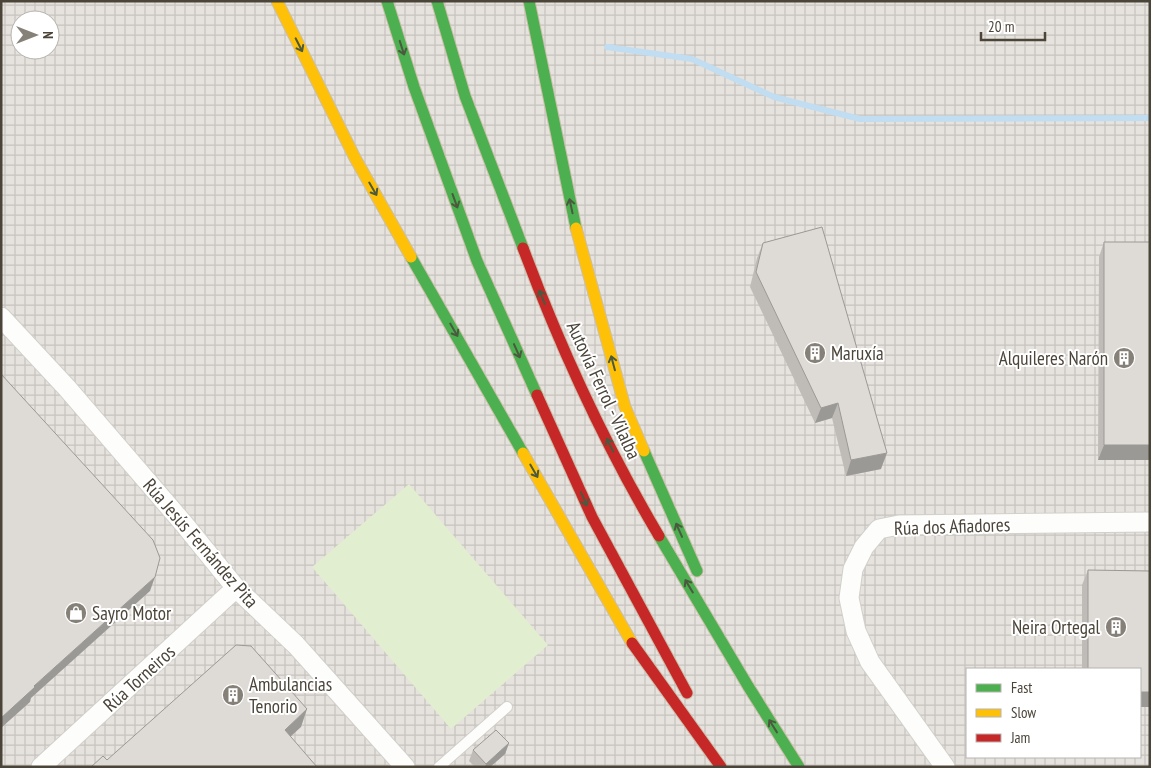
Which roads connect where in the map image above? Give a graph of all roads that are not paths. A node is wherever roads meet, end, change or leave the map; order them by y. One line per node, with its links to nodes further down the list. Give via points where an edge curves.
1 (277, 1): 19 (highway, one-way to 19, via 356,158 625,633)
2 (387, 1): 13 (highway, one-way to 13, via 414,87 477,261 592,517)
3 (437, 1): 12 (highway, Autovía Ferrol - Vilalba, one-way to 3, via 636,497 587,399 542,299 465,96)
4 (529, 1): 6 (highway)
5 (536, 1): 6 (highway)
6 (546, 87): 9 (highway, one-way to 6, via 625,407 575,224)
7 (1, 317): 10 (street, Rúa Jesús Fernández Pita, via 67,388)
8 (1150, 522): 22 (street, Rúa dos Afiadores, via 899,525 879,529 864,547 853,569 849,598 856,631 870,662)
9 (700, 578)
10 (236, 588): 16 (street, Rúa Torneiros); 17 (street, Rúa Jesús Fernández Pita, via 296,645)
11 (708, 596): 12 (highway)
12 (748, 686): 21 (highway, Autovía Ferrol - Vilalba, one-way to 12)
13 (691, 700)
14 (507, 707): 18 (lane)
15 (711, 733): 20 (highway)
16 (41, 767)
17 (404, 767)
18 (439, 767)
19 (721, 767)
20 (731, 767)
21 (799, 767)
22 (945, 767)

